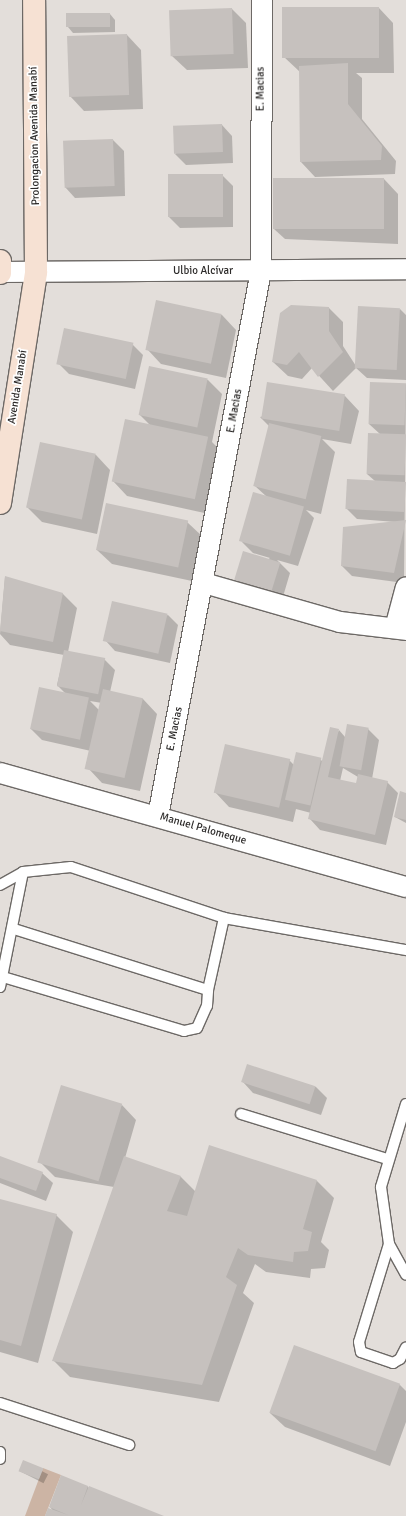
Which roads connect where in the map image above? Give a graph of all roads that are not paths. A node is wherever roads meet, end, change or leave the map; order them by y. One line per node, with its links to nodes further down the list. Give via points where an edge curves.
1 (34, 0): 7 (main road, Prolongacion Avenida Manabí)
2 (262, 0): 5 (street, E. Macias)
3 (0, 261): 6 (main road)
4 (406, 269): 5 (street, Ulbio Alcívar)
5 (261, 271): 7 (street, Ulbio Alcívar); 9 (street, E. Macias)
6 (0, 272): 7 (street, Ulbio Alcívar)
7 (36, 272): 8 (main road, Avenida Manabí)
8 (0, 503)
9 (204, 583): 11 (street, via 340,622); 13 (street, E. Macias)
10 (406, 587): 11 (street)
11 (401, 629)
12 (0, 773): 13 (street, Manuel Palomeque)
13 (158, 816): 16 (street, Manuel Palomeque)
14 (23, 872): 15 (lane); 17 (lane, via 71,867); 18 (lane)
15 (0, 885)
16 (406, 887)
17 (224, 918): 19 (lane); 21 (lane)
18 (14, 929): 20 (lane); 21 (lane)
19 (406, 950)
20 (1, 982): 21 (lane, via 184,1031 197,1028 207,1006)
21 (208, 990)
22 (406, 1104): 24 (lane)
23 (240, 1114): 24 (lane)
24 (387, 1159): 25 (lane, via 382,1187)
25 (389, 1244): 26 (lane); 27 (lane, via 359,1342 361,1352 393,1363 400,1358)
26 (406, 1275)
27 (406, 1347)
28 (0, 1403): 29 (lane)
29 (129, 1446)
30 (0, 1452): 31 (lane)
31 (0, 1459)

